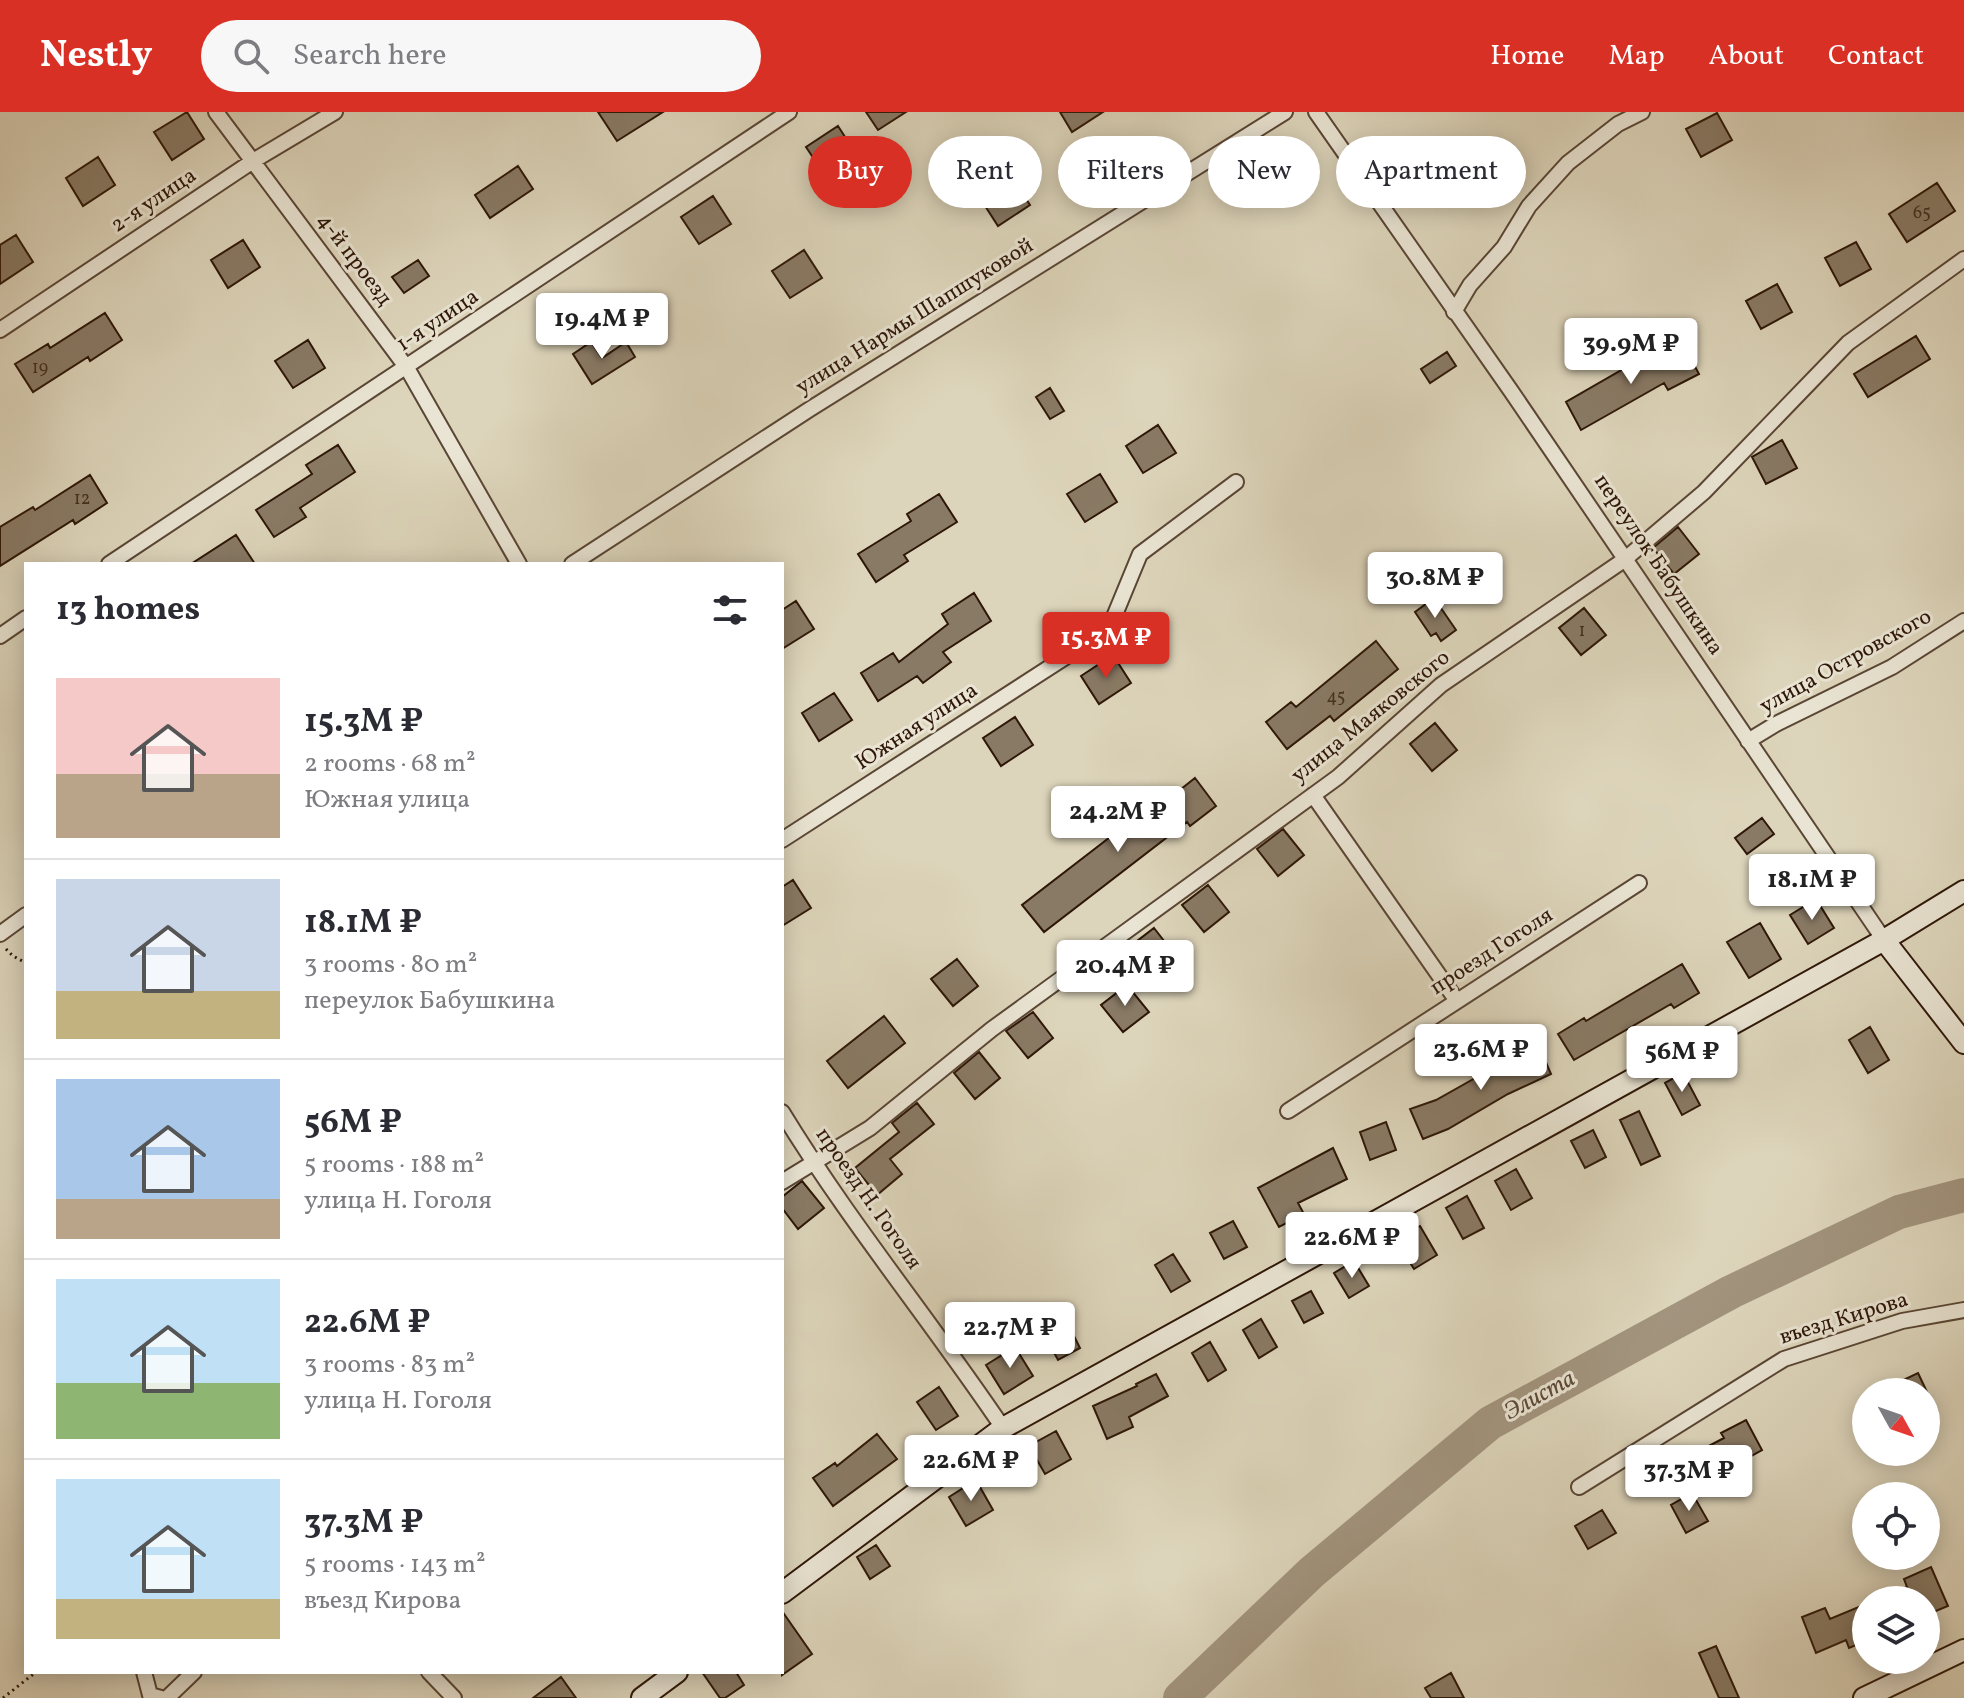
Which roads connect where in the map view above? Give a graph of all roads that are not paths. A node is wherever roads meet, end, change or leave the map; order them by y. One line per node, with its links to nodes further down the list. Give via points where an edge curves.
1 (216, 112): 7 (street, 4-й проезд)
2 (335, 112): 7 (street, 2-я улица)
3 (789, 112): 11 (street, 1-я улица)
4 (1285, 112): 16 (street, улица Нармы Шапшуковой)
5 (1316, 112): 9 (street, переулок Бабушкина)
6 (1642, 112): 9 (street, via 1568,163 1529,206)
7 (253, 161): 10 (street, 2-я улица); 11 (street, 4-й проезд)
8 (1964, 259): 13 (street, улица Маяковского, via 1848,343 1704,492)
9 (1454, 312): 13 (street, переулок Бабушкина)
10 (0, 330)
11 (407, 368): 14 (street, 1-я улица); 15 (street, 4-й проезд)
12 (1236, 482): 22 (street, Южная улица, via 1140,554 1109,629)
13 (1624, 560): 20 (street, переулок Бабушкина); 21 (street, улица Маяковского, via 1441,685)
14 (112, 562)
15 (518, 562)
16 (575, 562)
17 (24, 619): 19 (street)
18 (1964, 621): 20 (street, улица Островского, via 1892,667)
19 (0, 636)
20 (1748, 741): 27 (street, переулок Бабушкина)
21 (1313, 795): 28 (street); 32 (street, улица Маяковского, via 992,1029 870,1128)
22 (784, 839)
23 (1639, 883): 28 (street, проезд Гоголя)
24 (1964, 891): 27 (street)
25 (24, 916): 26 (street)
26 (0, 934)
27 (1884, 940): 29 (street, переулок Бабушкина); 35 (street)
28 (1457, 1001): 30 (street, проезд Гоголя)
29 (1964, 1043)
30 (1288, 1111)
31 (784, 1115): 32 (street, проезд Н. Гоголя)
32 (812, 1161): 33 (street, улица Маяковского); 35 (street, проезд Н. Гоголя)
33 (784, 1181)
34 (1964, 1310): 36 (street, въезд Кирова, via 1902,1321 1784,1359)
35 (1003, 1428): 37 (street)
36 (1579, 1487)
37 (784, 1592)
38 (1964, 1650): 46 (street)
39 (145, 1674): 43 (street, via 150,1695)
40 (192, 1674): 43 (street)
41 (431, 1674): 44 (street)
42 (674, 1674): 45 (street)
43 (164, 1698)
44 (454, 1698)
45 (642, 1698)
46 (1864, 1698)

